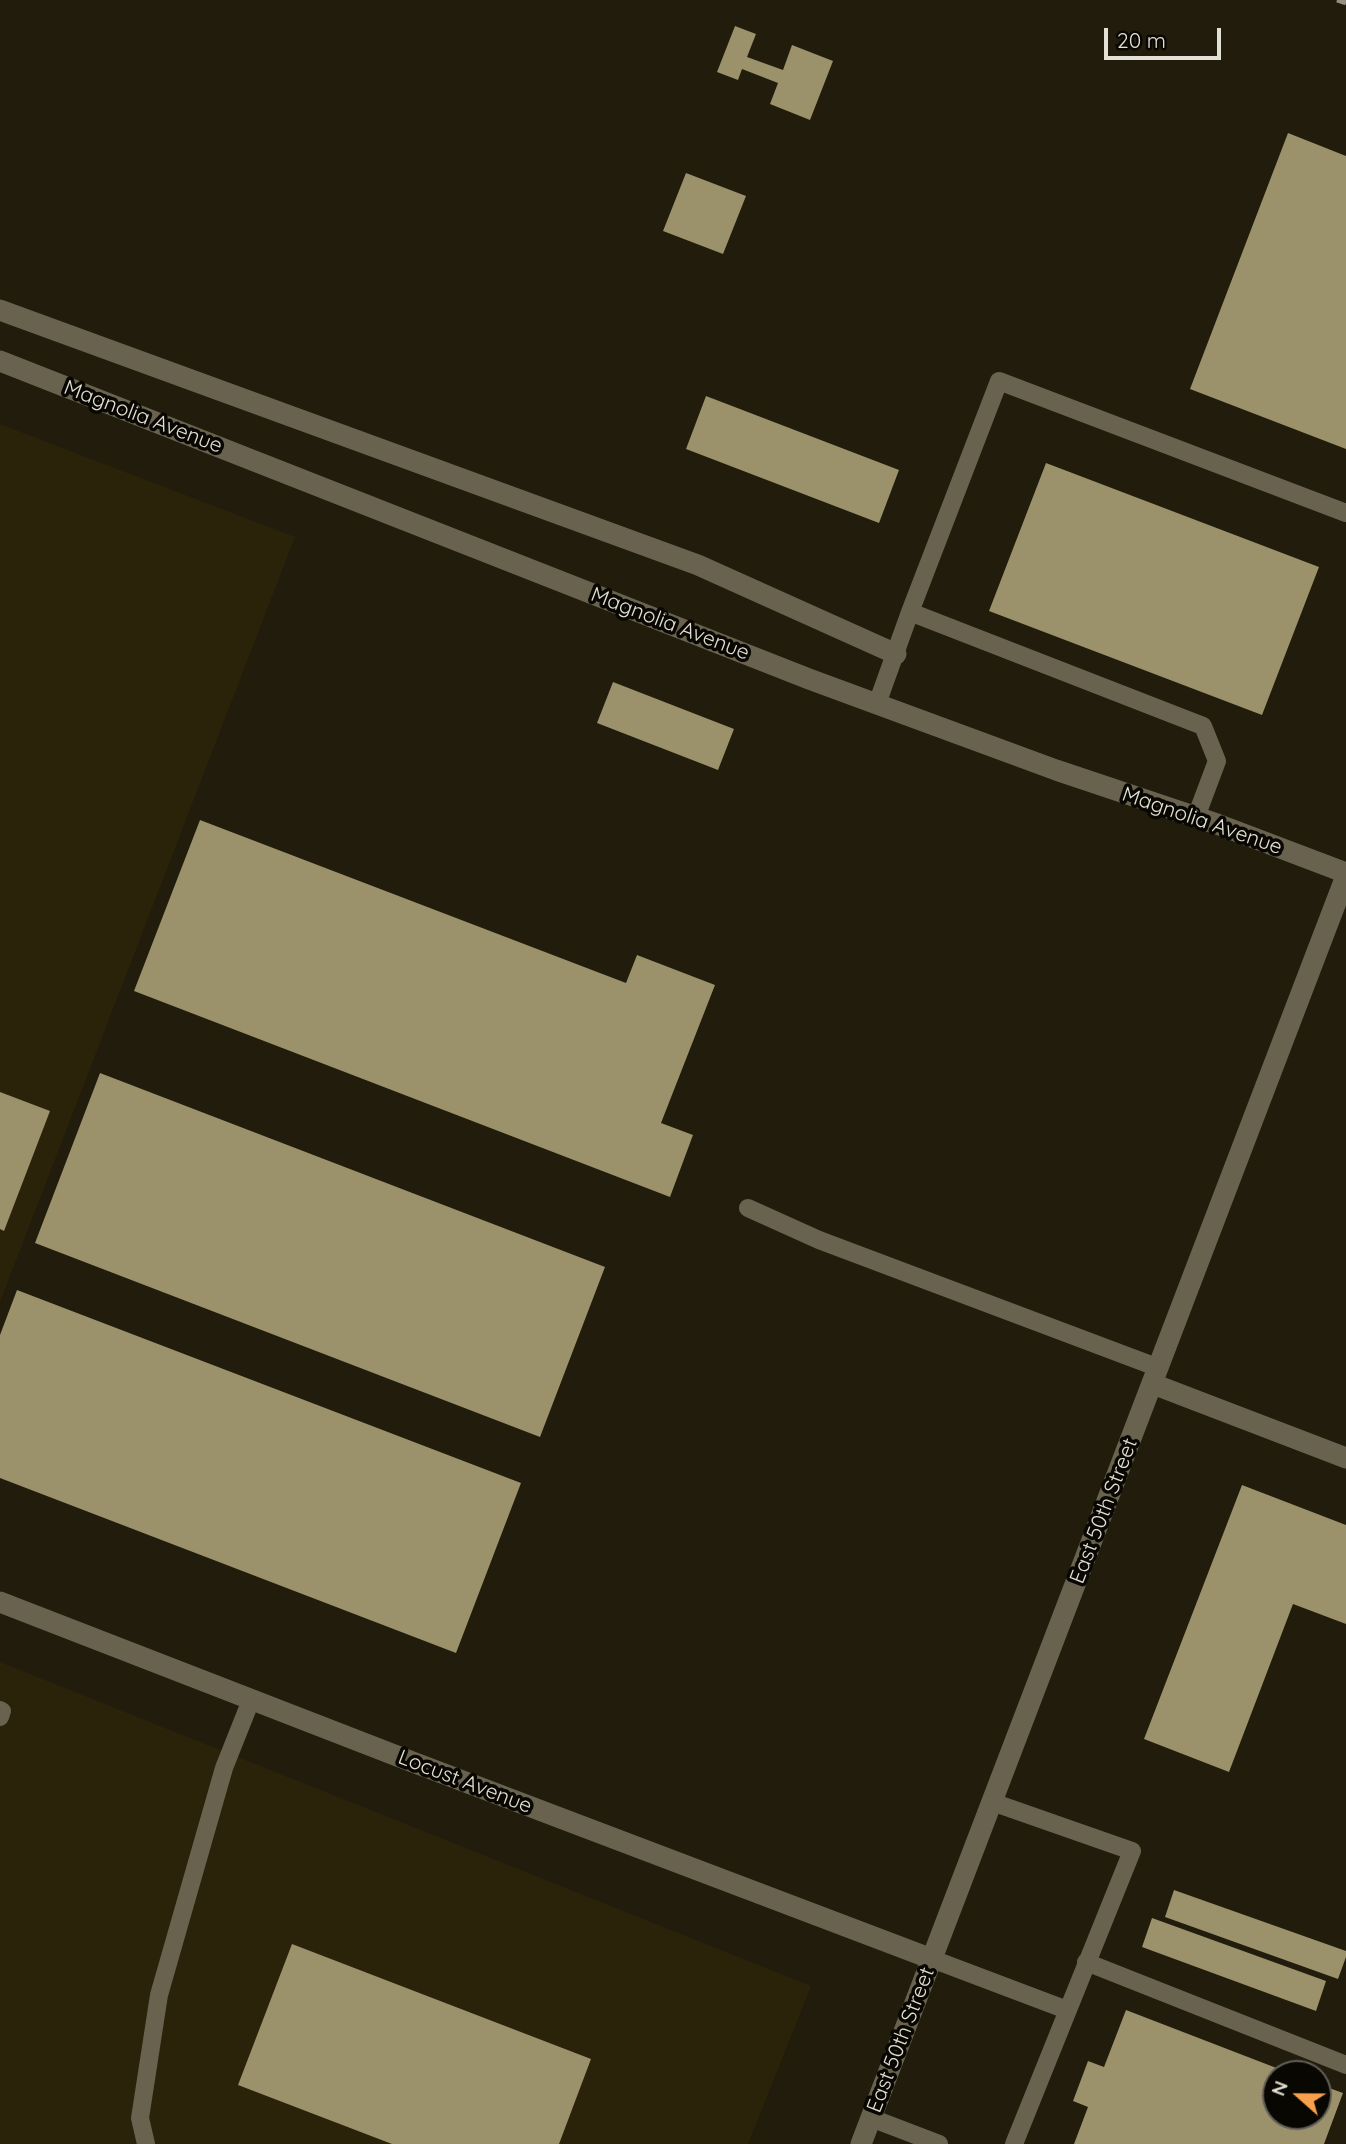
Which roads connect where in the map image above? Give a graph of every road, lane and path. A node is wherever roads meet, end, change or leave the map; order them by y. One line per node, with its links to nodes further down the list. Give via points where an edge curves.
1 (0, 310): 5 (street, via 698,565)
2 (0, 361): 6 (street, Magnolia Avenue)
3 (1346, 513): 4 (lane, via 999,381)
4 (910, 612): 5 (lane); 7 (lane, via 1203,726 1217,761)
5 (896, 653): 6 (lane)
6 (877, 704): 7 (street, Magnolia Avenue)
7 (1196, 817): 8 (street, Magnolia Avenue)
8 (1346, 875): 10 (street, East 50th Street)
9 (748, 1208): 10 (lane)
10 (1156, 1376): 11 (street); 16 (street, East 50th Street)
11 (1346, 1458)
12 (0, 1602): 13 (street, Locust Avenue)
13 (251, 1700): 17 (street, Locust Avenue); 22 (lane, via 224,1768 159,1995 140,2118)
14 (0, 1710): 15 (lane)
15 (0, 1717)
16 (992, 1802): 17 (street, East 50th Street); 18 (lane, via 1132,1851)
17 (932, 1959): 19 (lane); 21 (street, East 50th Street)
18 (1086, 1962): 19 (lane); 20 (lane)
19 (1067, 2010): 25 (lane)
20 (1346, 2065)
21 (871, 2118): 23 (street, East 50th Street); 24 (lane)
22 (146, 2144)
23 (861, 2144)
24 (939, 2144)
25 (1014, 2144)

